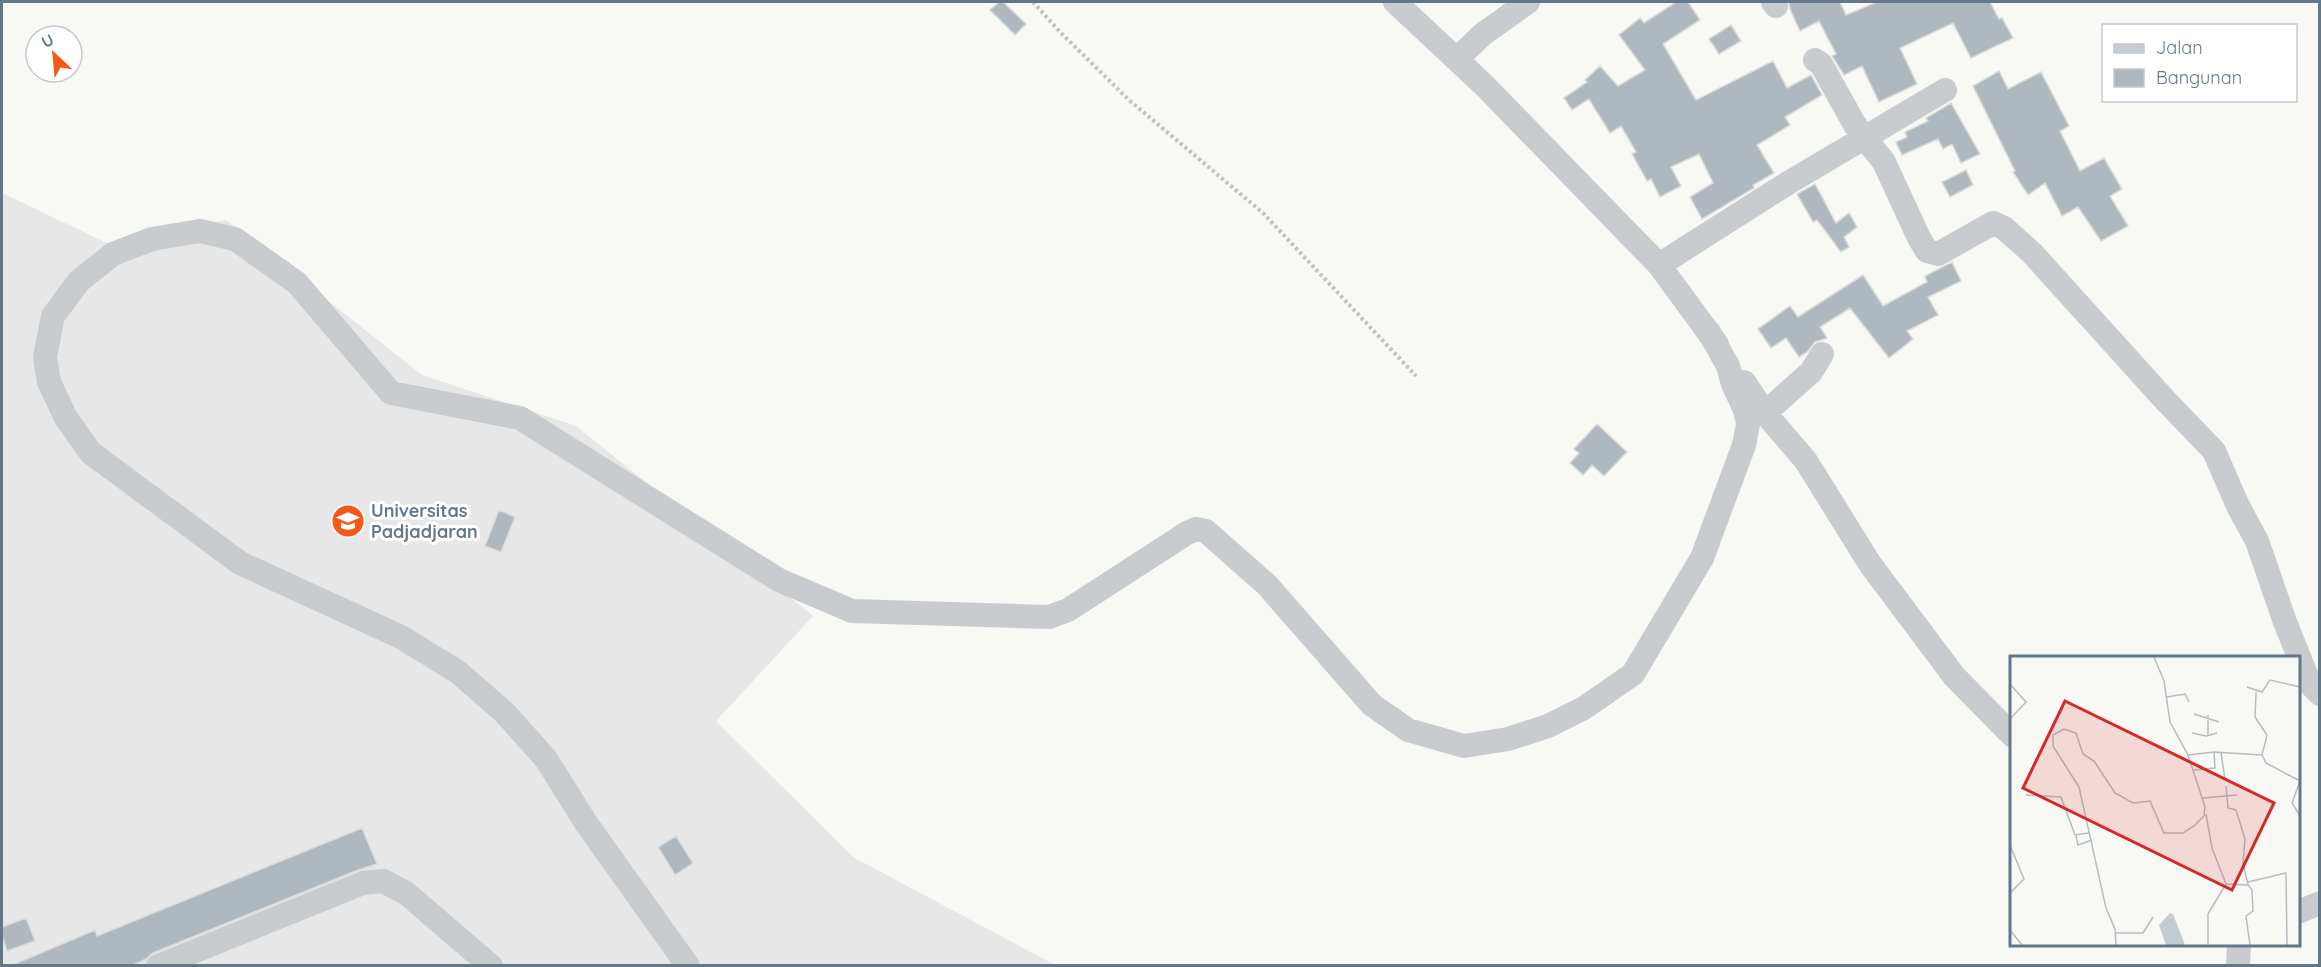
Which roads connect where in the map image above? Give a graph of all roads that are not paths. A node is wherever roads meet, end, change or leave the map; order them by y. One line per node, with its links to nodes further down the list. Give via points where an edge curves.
1 (1395, 2): 3 (street)
2 (1528, 2): 3 (street, via 1483,34)
3 (1457, 59): 7 (street)
4 (1815, 60): 6 (street)
5 (1945, 90): 6 (street)
6 (1866, 138): 7 (street); 11 (street, via 1884,162 1926,250 1938,254 1993,223 2004,228 2032,253 2214,451 2257,541)
7 (1659, 265): 8 (street)
8 (1709, 332): 10 (street); 20 (street, via 1728,366 1748,424 1744,445 1702,558 1633,674 1584,708 1548,726 1508,739 1464,746 1408,730 1372,705 1267,585 1206,531 1196,529 1187,533 1068,610 1049,617 852,611 779,580 520,418 391,393 297,283 235,239 200,231 152,239 113,254 79,281 53,316 45,357 49,382 66,418 91,453 240,563 401,636 458,672 505,713 546,759 586,823)
9 (1822, 354): 10 (street, via 1811,372)
10 (1765, 413): 14 (street, via 1806,461 1870,564 1954,676)
11 (2299, 656)
12 (2300, 659): 13 (street, via 2310,684)
13 (2319, 694)
14 (2010, 733)
15 (2319, 903): 16 (street)
16 (2300, 911)
17 (2239, 946): 21 (street)
18 (158, 966): 19 (street, via 363,883 383,881 406,893)
19 (491, 966)
20 (688, 966)
21 (2238, 966)

